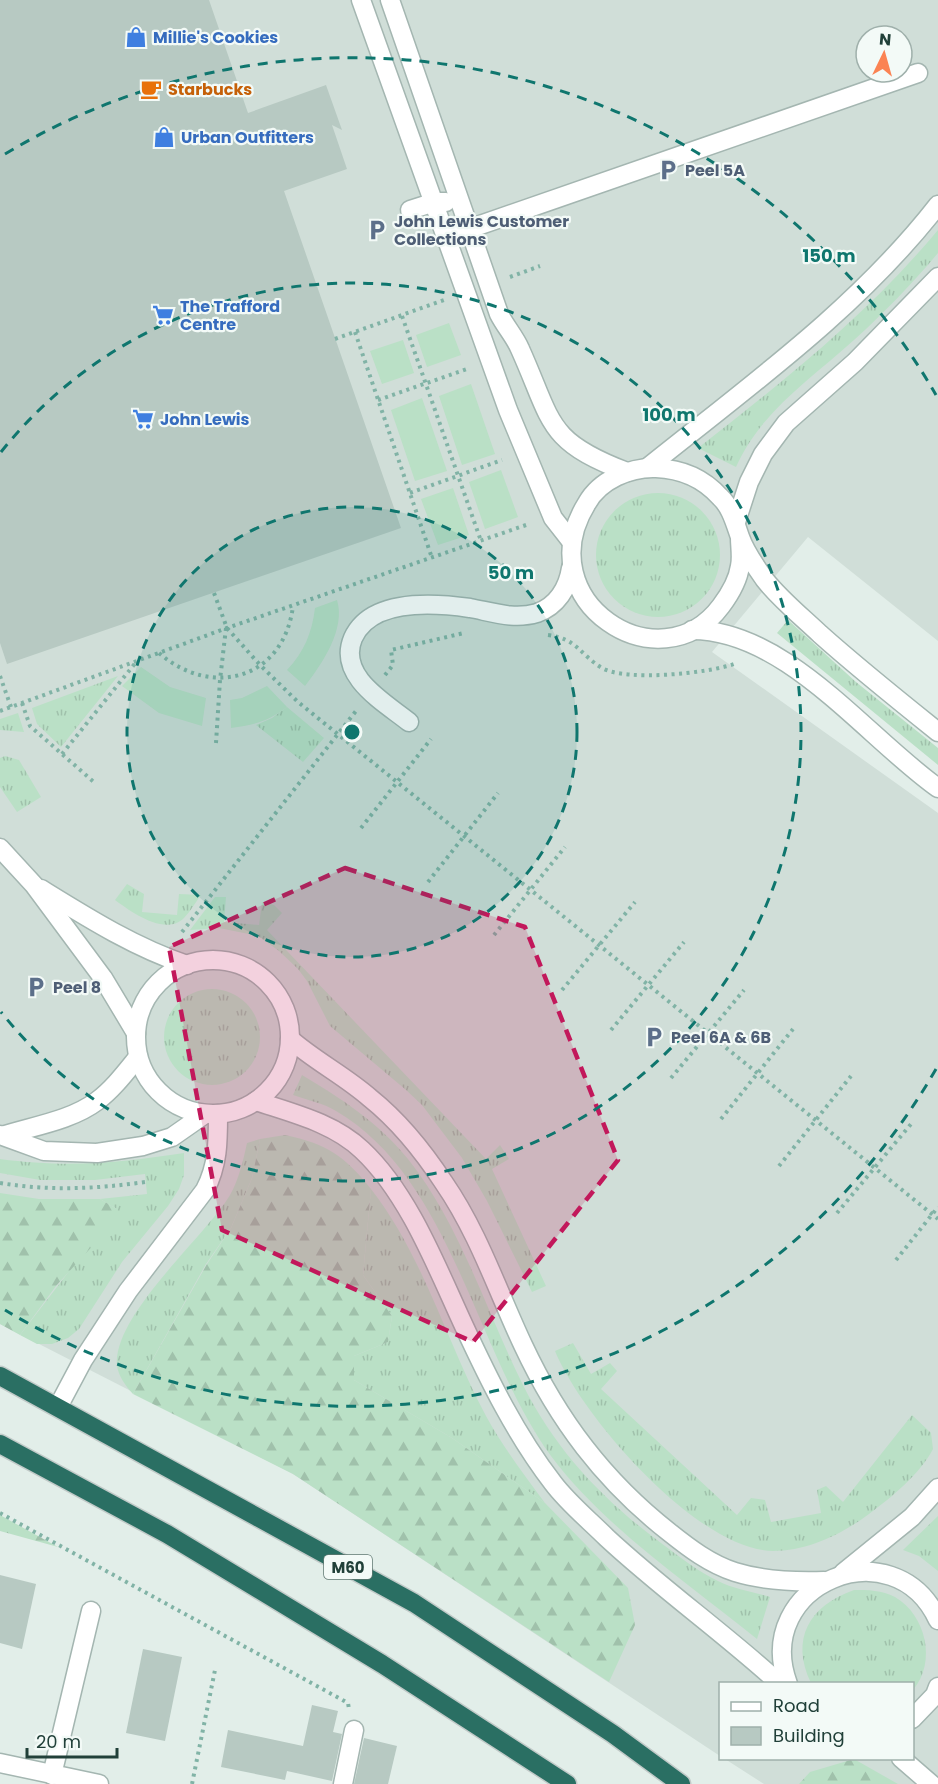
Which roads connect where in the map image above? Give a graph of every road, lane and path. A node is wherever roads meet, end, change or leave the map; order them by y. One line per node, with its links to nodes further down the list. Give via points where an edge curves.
1 (361, 0): 4 (street)
2 (391, 4): 7 (street)
3 (918, 73): 7 (street)
4 (435, 202): 6 (street); 7 (street, via 451,203); 8 (street)
5 (938, 205): 21 (street, via 894,256 825,324)
6 (411, 210)
7 (467, 220): 8 (street); 11 (street)
8 (447, 237): 12 (street)
9 (540, 266): 11 (path)
10 (938, 277): 13 (street)
11 (489, 284): 22 (street, via 499,314 519,346 538,398 554,426 579,450)
12 (465, 293): 14 (path); 25 (street)
13 (929, 299): 26 (street, via 786,423 763,454 749,482)
14 (402, 316): 15 (path); 18 (path)
15 (355, 332): 16 (path); 19 (path)
16 (335, 339)
17 (473, 367): 18 (path)
18 (425, 383): 19 (path); 23 (path)
19 (378, 400): 24 (path)
20 (506, 459): 23 (path)
21 (647, 468): 22 (street); 26 (street, via 675,469 701,480 722,498)
22 (627, 472): 28 (street, via 606,483 589,499 577,519)
23 (458, 476): 24 (path); 27 (path)
24 (410, 493): 29 (path)
25 (553, 518): 27 (path); 28 (street)
26 (738, 530): 34 (street, via 740,566 732,592 715,615); 46 (street, via 765,579 785,602)
27 (481, 541): 29 (path)
28 (571, 541): 30 (street)
29 (432, 558): 32 (path)
30 (572, 568): 34 (street, via 581,594 598,615 620,630 647,638); 45 (street, via 564,592 537,613 508,616 445,605 421,605 375,615 361,627 353,638 350,653 353,670 363,685)
31 (214, 593): 33 (path)
32 (293, 606): 33 (path); 38 (path, via 284,640)
33 (226, 628): 36 (path); 38 (path); 41 (path)
34 (692, 630): 35 (street, via 715,630)
35 (752, 644): 39 (path, via 734,665); 52 (street, via 789,663)
36 (158, 652): 37 (path); 41 (path, via 187,672)
37 (138, 660): 42 (path); 49 (path)
38 (260, 665): 41 (path); 50 (path, via 298,702)
39 (664, 674)
40 (0, 676): 43 (path)
41 (220, 680): 48 (path)
42 (22, 703): 43 (path); 49 (path, via 30,726)
43 (11, 707): 44 (path)
44 (0, 711)
45 (409, 722)
46 (938, 732)
47 (431, 739): 50 (path)
48 (216, 743)
49 (62, 754): 51 (path)
50 (397, 782): 54 (path); 55 (path)
51 (95, 783)
52 (938, 788)
53 (498, 793): 55 (path)
54 (361, 828)
55 (464, 836): 58 (path); 60 (path)
56 (565, 847): 60 (path)
57 (0, 848): 59 (street)
58 (428, 882)
59 (34, 885): 65 (street, via 114,934 152,953); 71 (street, via 103,978)
60 (530, 890): 62 (path); 64 (path)
61 (634, 902): 64 (path)
62 (494, 935)
63 (684, 942): 66 (path)
64 (599, 945): 66 (path); 67 (path)
65 (187, 964): 71 (street, via 167,975 151,991 140,1011); 73 (street, via 211,960 236,964 258,975 276,992 286,1014)
66 (648, 985): 70 (path); 72 (path)
67 (562, 990)
68 (744, 990): 72 (path)
69 (792, 1029): 75 (path)
70 (611, 1030)
71 (136, 1033): 74 (street)
72 (708, 1033): 75 (path); 77 (path)
73 (290, 1039): 78 (street, via 285,1063 274,1084); 99 (street, via 369,1096 418,1145 471,1230 551,1400 603,1473 654,1521 712,1562 784,1582)
74 (138, 1057): 79 (street, via 147,1078 162,1095 182,1108); 83 (street, via 95,1103)
75 (757, 1073): 80 (path); 81 (path)
76 (851, 1076): 81 (path)
77 (671, 1078)
78 (256, 1101): 79 (street, via 238,1110); 103 (street, via 321,1123 362,1149 405,1206 524,1444 555,1486 630,1559)
79 (212, 1114): 83 (street, via 172,1137 97,1153 44,1151); 94 (street, via 218,1155 213,1175 128,1291)
80 (721, 1119)
81 (816, 1120): 84 (path); 85 (path)
82 (911, 1124): 85 (path)
83 (2, 1135)
84 (779, 1166)
85 (874, 1167): 89 (path); 90 (path)
86 (145, 1182): 87 (path, via 95,1190 40,1189)
87 (0, 1183)
88 (938, 1208): 90 (path)
89 (837, 1213)
90 (932, 1215): 91 (path); 92 (path)
91 (938, 1219)
92 (896, 1260)
93 (0, 1376): 94 (highway, M60)
94 (58, 1407): 117 (highway, M60, via 414,1603 613,1734)
95 (0, 1444): 110 (highway, via 167,1534)
96 (938, 1488): 98 (street, via 912,1516)
97 (0, 1513): 107 (path, via 348,1703)
98 (843, 1573): 99 (street); 101 (street, via 868,1571 894,1577 915,1589 933,1608)
99 (824, 1581): 104 (street, via 804,1597 789,1618 782,1643 782,1669)
100 (91, 1611): 111 (street)
101 (938, 1620)
102 (215, 1670): 113 (path)
103 (779, 1682)
104 (788, 1682)
105 (938, 1687): 106 (street)
106 (914, 1717)
107 (354, 1730): 114 (street)
108 (903, 1760): 118 (street)
109 (0, 1763): 111 (street)
110 (548, 1770): 115 (highway); 116 (highway)
111 (52, 1775): 112 (street)
112 (99, 1784)
113 (192, 1784)
114 (343, 1784)
115 (561, 1784)
116 (567, 1784)
117 (681, 1784)
118 (931, 1784)

